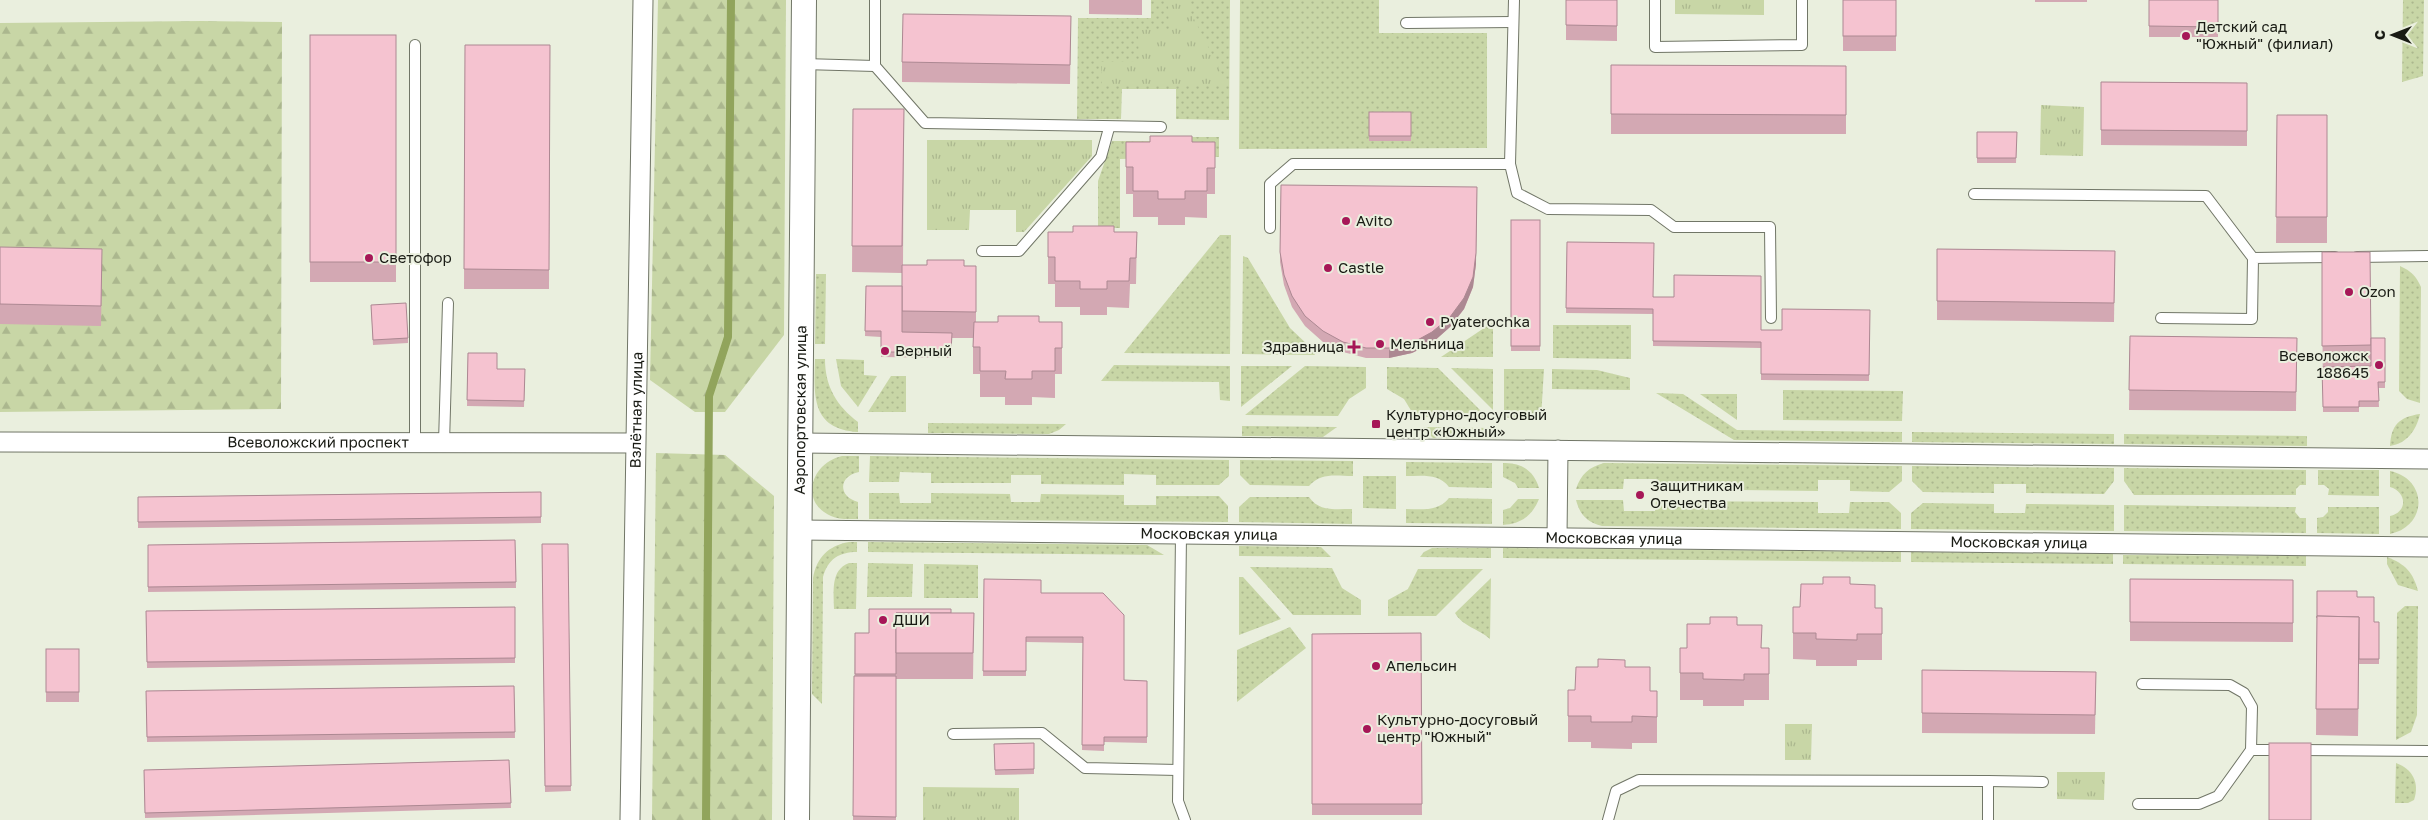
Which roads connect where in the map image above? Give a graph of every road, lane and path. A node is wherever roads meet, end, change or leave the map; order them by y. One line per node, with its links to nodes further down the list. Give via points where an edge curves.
1 (644, 0): 26 (street, Взлётная улица)
2 (804, 0): 10 (street, Аэропортовская улица)
3 (875, 0): 11 (lane)
4 (1514, 0): 7 (lane)
5 (1655, 0): 6 (lane, via 1655,47 1802,45)
6 (1802, 0)
7 (1514, 22): 8 (lane); 14 (lane)
8 (1406, 23)
9 (415, 45): 24 (lane)
10 (803, 64): 11 (lane); 27 (street, Аэропортовская улица)
11 (875, 66): 13 (lane, via 925,123)
12 (1161, 127): 13 (lane)
13 (1109, 128): 17 (lane, via 1101,157 1019,251)
14 (1510, 164): 16 (lane, via 1293,164 1270,184); 21 (lane, via 1517,193 1548,209 1651,210 1674,227 1770,227)
15 (1974, 194): 19 (lane, via 2206,196)
16 (1270, 228)
17 (982, 251)
18 (2428, 256): 19 (lane)
19 (2253, 258): 22 (lane, via 2252,319)
20 (448, 303): 25 (lane)
21 (1771, 318)
22 (2160, 318)
23 (0, 442): 24 (street, Всеволожский проспект)
24 (415, 443): 25 (street, Всеволожский проспект)
25 (444, 443): 26 (street, Всеволожский проспект)
26 (635, 443): 42 (street, Взлётная улица)
27 (800, 443): 28 (street); 30 (street, Аэропортовская улица)
28 (1558, 450): 29 (street); 32 (street)
29 (2428, 459)
30 (799, 530): 31 (street, Московская улица); 43 (street, Аэропортовская улица)
31 (1181, 534): 32 (street, Московская улица); 38 (lane)
32 (1557, 537): 33 (street, Московская улица)
33 (2428, 547)
34 (2142, 684): 36 (lane, via 2230,685 2244,693 2252,707)
35 (953, 734): 38 (lane, via 1042,733 1085,768)
36 (2251, 750): 37 (lane); 41 (lane, via 2218,796 2200,804)
37 (2428, 751)
38 (1178, 770): 44 (lane, via 1178,801)
39 (1988, 782): 40 (lane); 45 (lane, via 1640,780 1616,791); 46 (lane)
40 (2043, 782)
41 (2138, 804)
42 (630, 820)
43 (797, 820)
44 (1185, 820)
45 (1608, 820)
46 (1988, 820)

